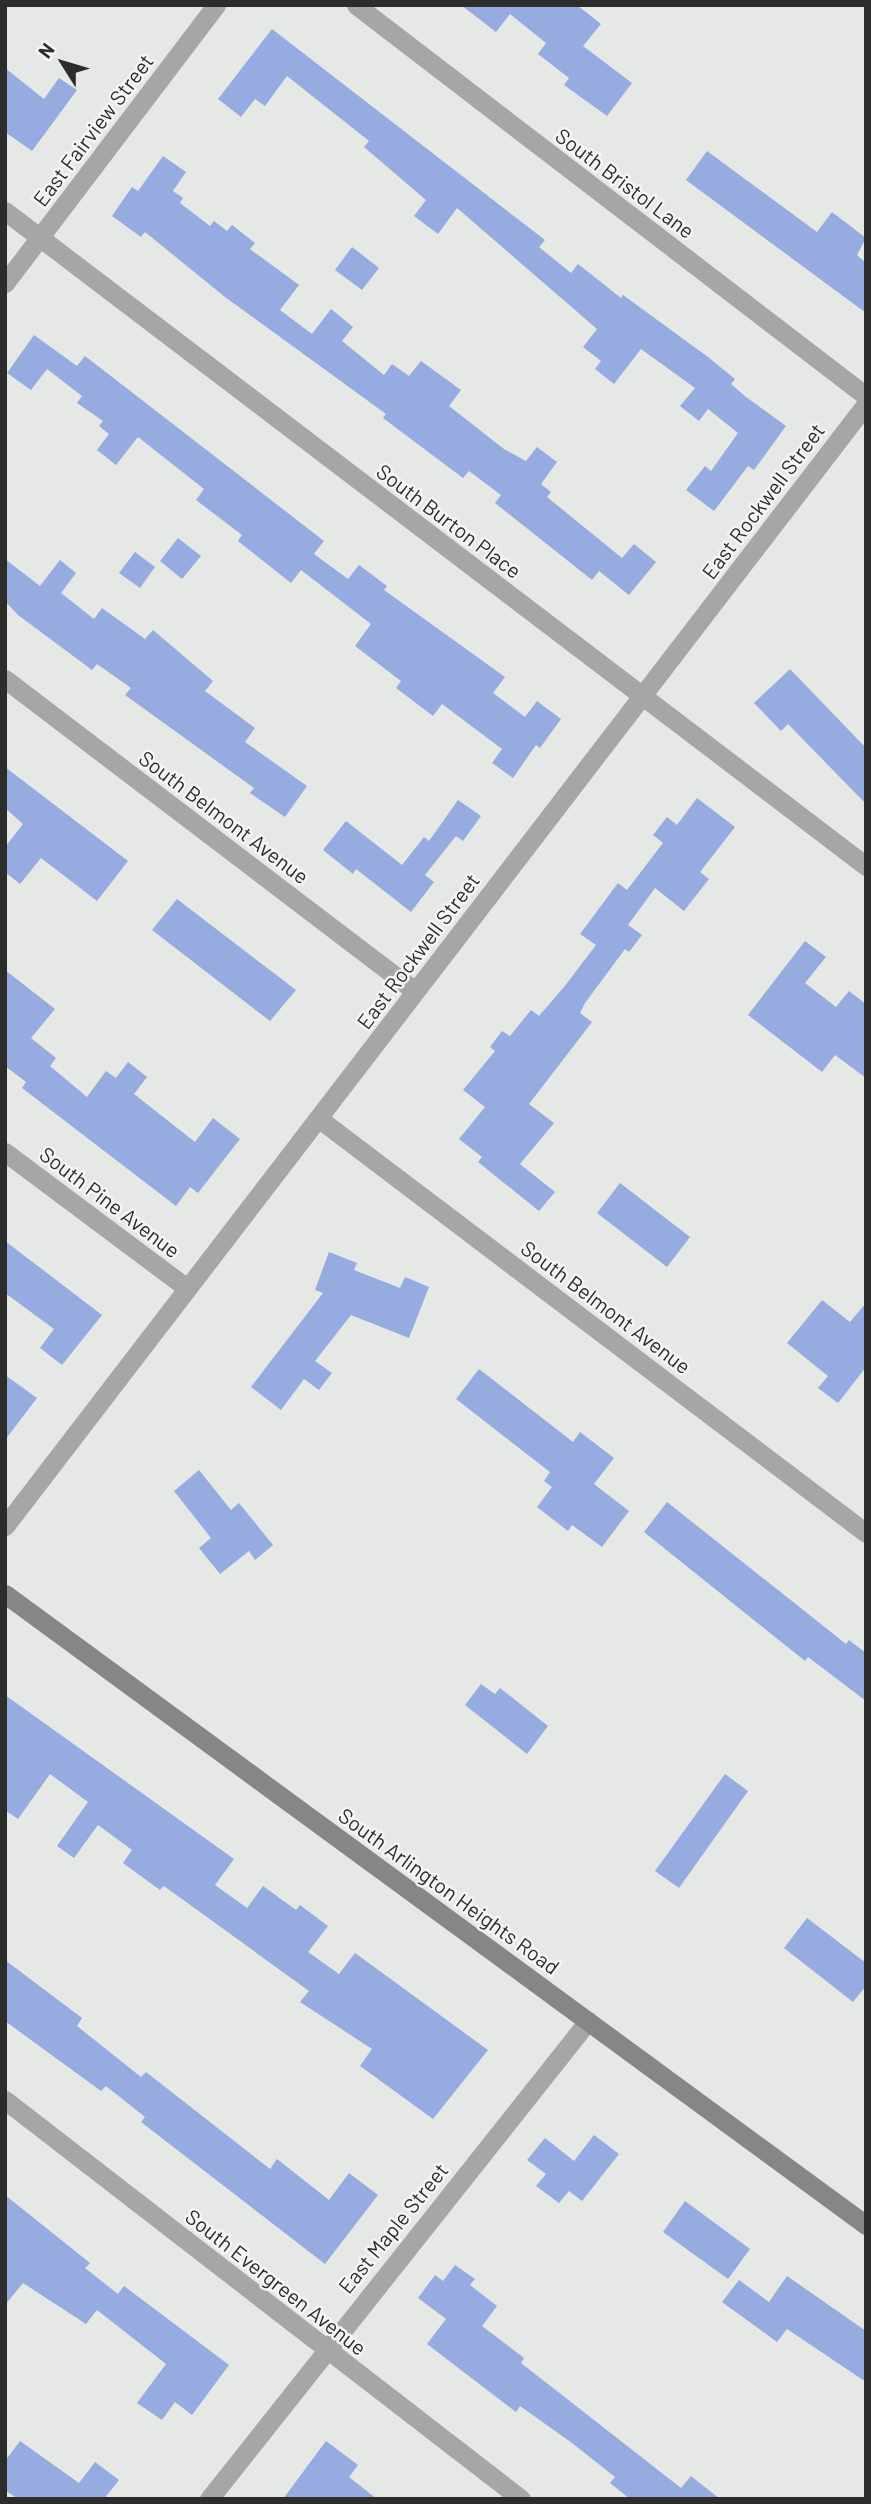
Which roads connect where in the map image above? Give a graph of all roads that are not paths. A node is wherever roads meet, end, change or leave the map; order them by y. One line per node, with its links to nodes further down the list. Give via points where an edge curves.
1 (216, 5): 4 (street, East Fairview Street)
2 (356, 5): 6 (street, South Bristol Lane)
3 (5, 211): 4 (street, South Burton Place)
4 (39, 238): 5 (street, East Fairview Street); 9 (street, South Burton Place)
5 (5, 283)
6 (866, 396)
7 (866, 404): 9 (street, East Rockwell Street)
8 (5, 679): 11 (street, South Belmont Avenue)
9 (641, 697): 10 (street, South Burton Place); 11 (street, East Rockwell Street)
10 (866, 866)
11 (415, 991): 12 (street, East Rockwell Street)
12 (318, 1118): 14 (street, East Rockwell Street); 16 (street, South Belmont Avenue)
13 (5, 1152): 14 (street, South Pine Avenue)
14 (187, 1288): 15 (street, East Rockwell Street)
15 (5, 1526)
16 (866, 1533)
17 (5, 1594): 18 (main road, South Arlington Heights Road)
18 (588, 2021): 20 (main road, South Arlington Heights Road); 21 (street, East Maple Street)
19 (5, 2100): 21 (street, South Evergreen Avenue)
20 (866, 2225)
21 (325, 2349): 22 (street, East Maple Street); 23 (street, South Evergreen Avenue)
22 (209, 2499)
23 (521, 2499)

